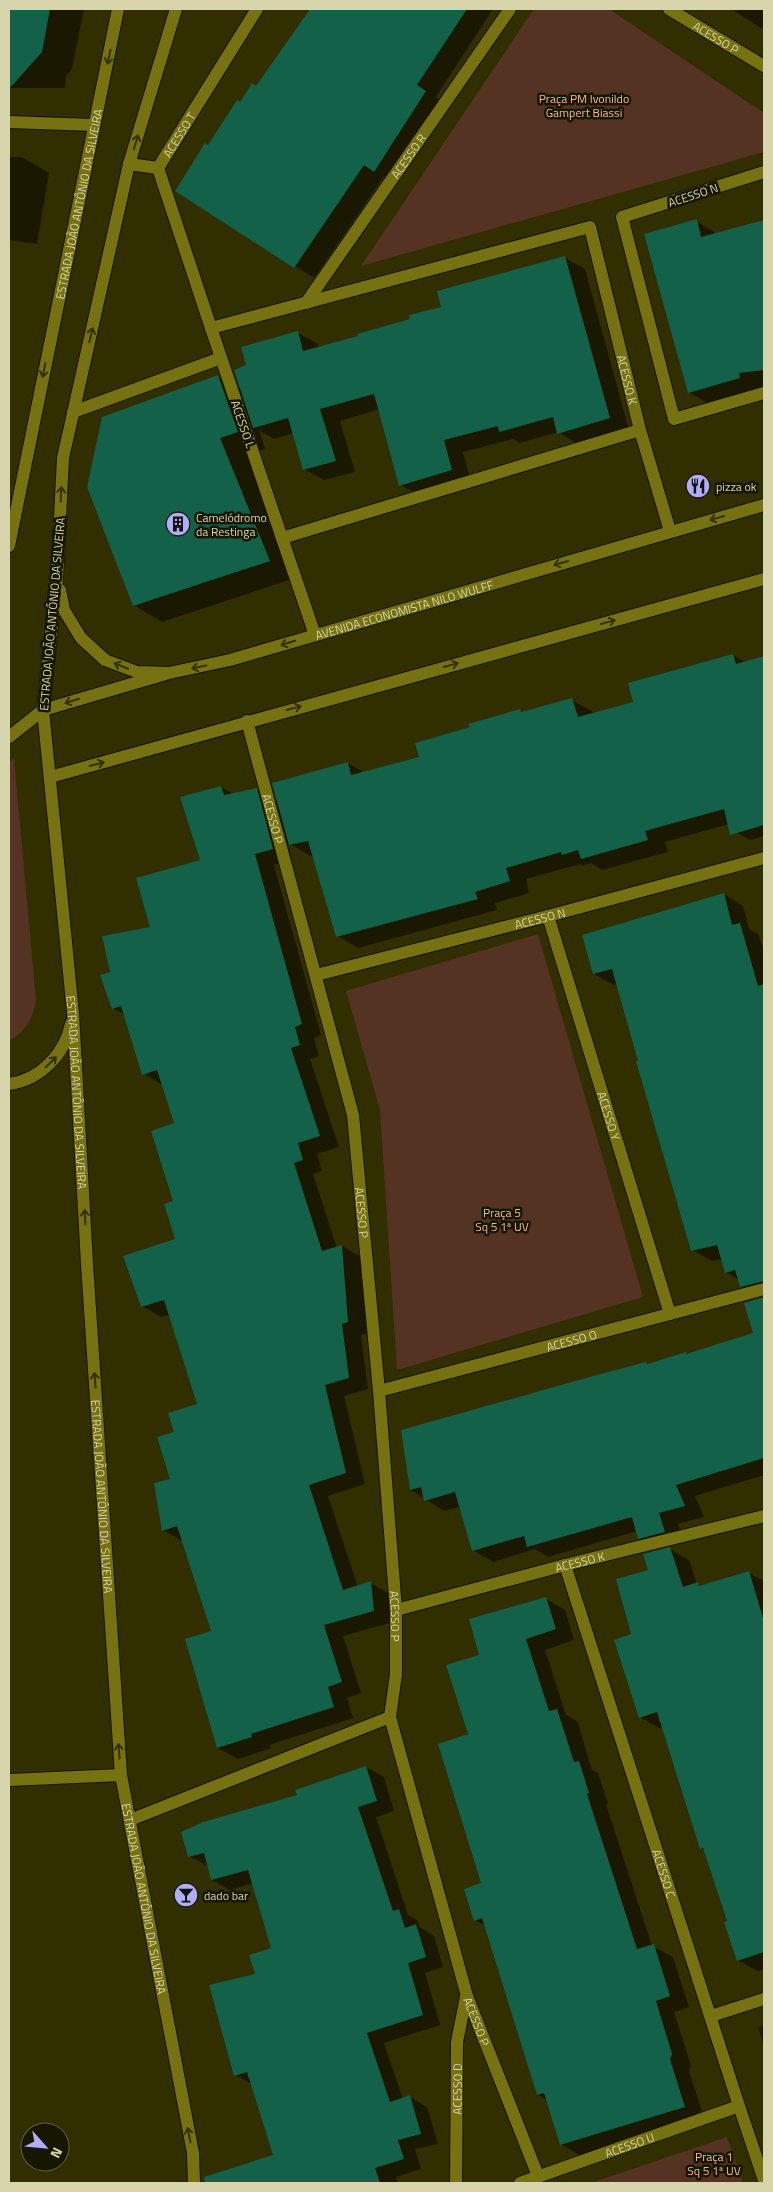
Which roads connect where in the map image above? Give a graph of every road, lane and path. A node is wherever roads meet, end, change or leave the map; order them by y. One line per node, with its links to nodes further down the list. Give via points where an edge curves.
1 (118, 9): 8 (street, ESTRADA JOÃO ANTÔNIO DA SILVEIRA, one-way to 8)
2 (176, 9): 9 (street, ESTRADA JOÃO ANTÔNIO DA SILVEIRA, one-way to 2)
3 (257, 9): 10 (street, ACESSO T)
4 (510, 9): 12 (street, ACESSO R)
5 (669, 9): 6 (street, ACESSO P)
6 (764, 66)
7 (9, 122): 8 (street)
8 (94, 125): 21 (street, ESTRADA JOÃO ANTÔNIO DA SILVEIRA, one-way to 21)
9 (129, 164): 10 (street); 16 (street, ESTRADA JOÃO ANTÔNIO DA SILVEIRA, one-way to 9)
10 (158, 168): 13 (street, ACESSO T)
11 (764, 172): 15 (street, ACESSO N, via 622,217 674,419)
12 (306, 303): 13 (street); 17 (street, ACESSO K, via 590,227)
13 (211, 328): 14 (street, ACESSO L)
14 (221, 358): 16 (street); 20 (street, ACESSO L)
15 (764, 392)
16 (73, 412): 22 (street, ESTRADA JOÃO ANTÔNIO DA SILVEIRA, one-way to 16, via 63,458)
17 (640, 430): 19 (street, ACESSO K); 20 (street)
18 (764, 505): 19 (street, AVENIDA ECONOMISTA NILO WULFF, one-way to 19)
19 (670, 531): 24 (street, AVENIDA ECONOMISTA NILO WULFF, one-way to 24)
20 (282, 538): 24 (street, ACESSO L)
21 (9, 546)
22 (57, 578): 25 (street, one-way to 22, via 136,672 106,660 81,638 64,610); 26 (street, ESTRADA JOÃO ANTÔNIO DA SILVEIRA)
23 (764, 579): 27 (street, one-way to 23)
24 (315, 635): 25 (street, AVENIDA ECONOMISTA NILO WULFF, one-way to 25, via 230,660)
25 (169, 673): 26 (street, AVENIDA ECONOMISTA NILO WULFF, one-way to 26)
26 (43, 710): 28 (street); 29 (street, ESTRADA JOÃO ANTÔNIO DA SILVEIRA)
27 (248, 721): 29 (street, one-way to 27); 32 (street, ACESSO P)
28 (9, 737)
29 (50, 777): 33 (street, ESTRADA JOÃO ANTÔNIO DA SILVEIRA)
30 (764, 858): 31 (street, ACESSO N)
31 (548, 916): 32 (street, ACESSO N); 36 (street, ACESSO Y)
32 (316, 975): 37 (street, ACESSO P, via 353,1115)
33 (74, 1013): 34 (street, one-way to 33, via 40,1073 57,1056 68,1036); 42 (street, ESTRADA JOÃO ANTÔNIO DA SILVEIRA, one-way to 33)
34 (9, 1084)
35 (764, 1289): 36 (street, ACESSO O)
36 (670, 1314): 37 (street, ACESSO O)
37 (379, 1391): 40 (street, ACESSO P)
38 (764, 1516): 39 (street, ACESSO K)
39 (565, 1565): 40 (street, ACESSO K); 47 (street, ACESSO C)
40 (396, 1610): 41 (street, ACESSO P, via 396,1674)
41 (390, 1717): 44 (street); 45 (street, ACESSO P)
42 (121, 1775): 43 (street); 44 (street, ESTRADA JOÃO ANTÔNIO DA SILVEIRA)
43 (9, 1780)
44 (130, 1820): 51 (street, ESTRADA JOÃO ANTÔNIO DA SILVEIRA, one-way to 44, via 193,2153)
45 (466, 1996): 49 (street, ACESSO P); 52 (street, ACESSO D, via 457,2042)
46 (764, 1999): 47 (street)
47 (711, 2016): 48 (street, ACESSO C)
48 (739, 2106): 49 (street, ACESSO U); 50 (street, ACESSO C)
49 (538, 2176): 53 (street, ACESSO U)
50 (764, 2180)
51 (194, 2183)
52 (456, 2183)
53 (520, 2183)

